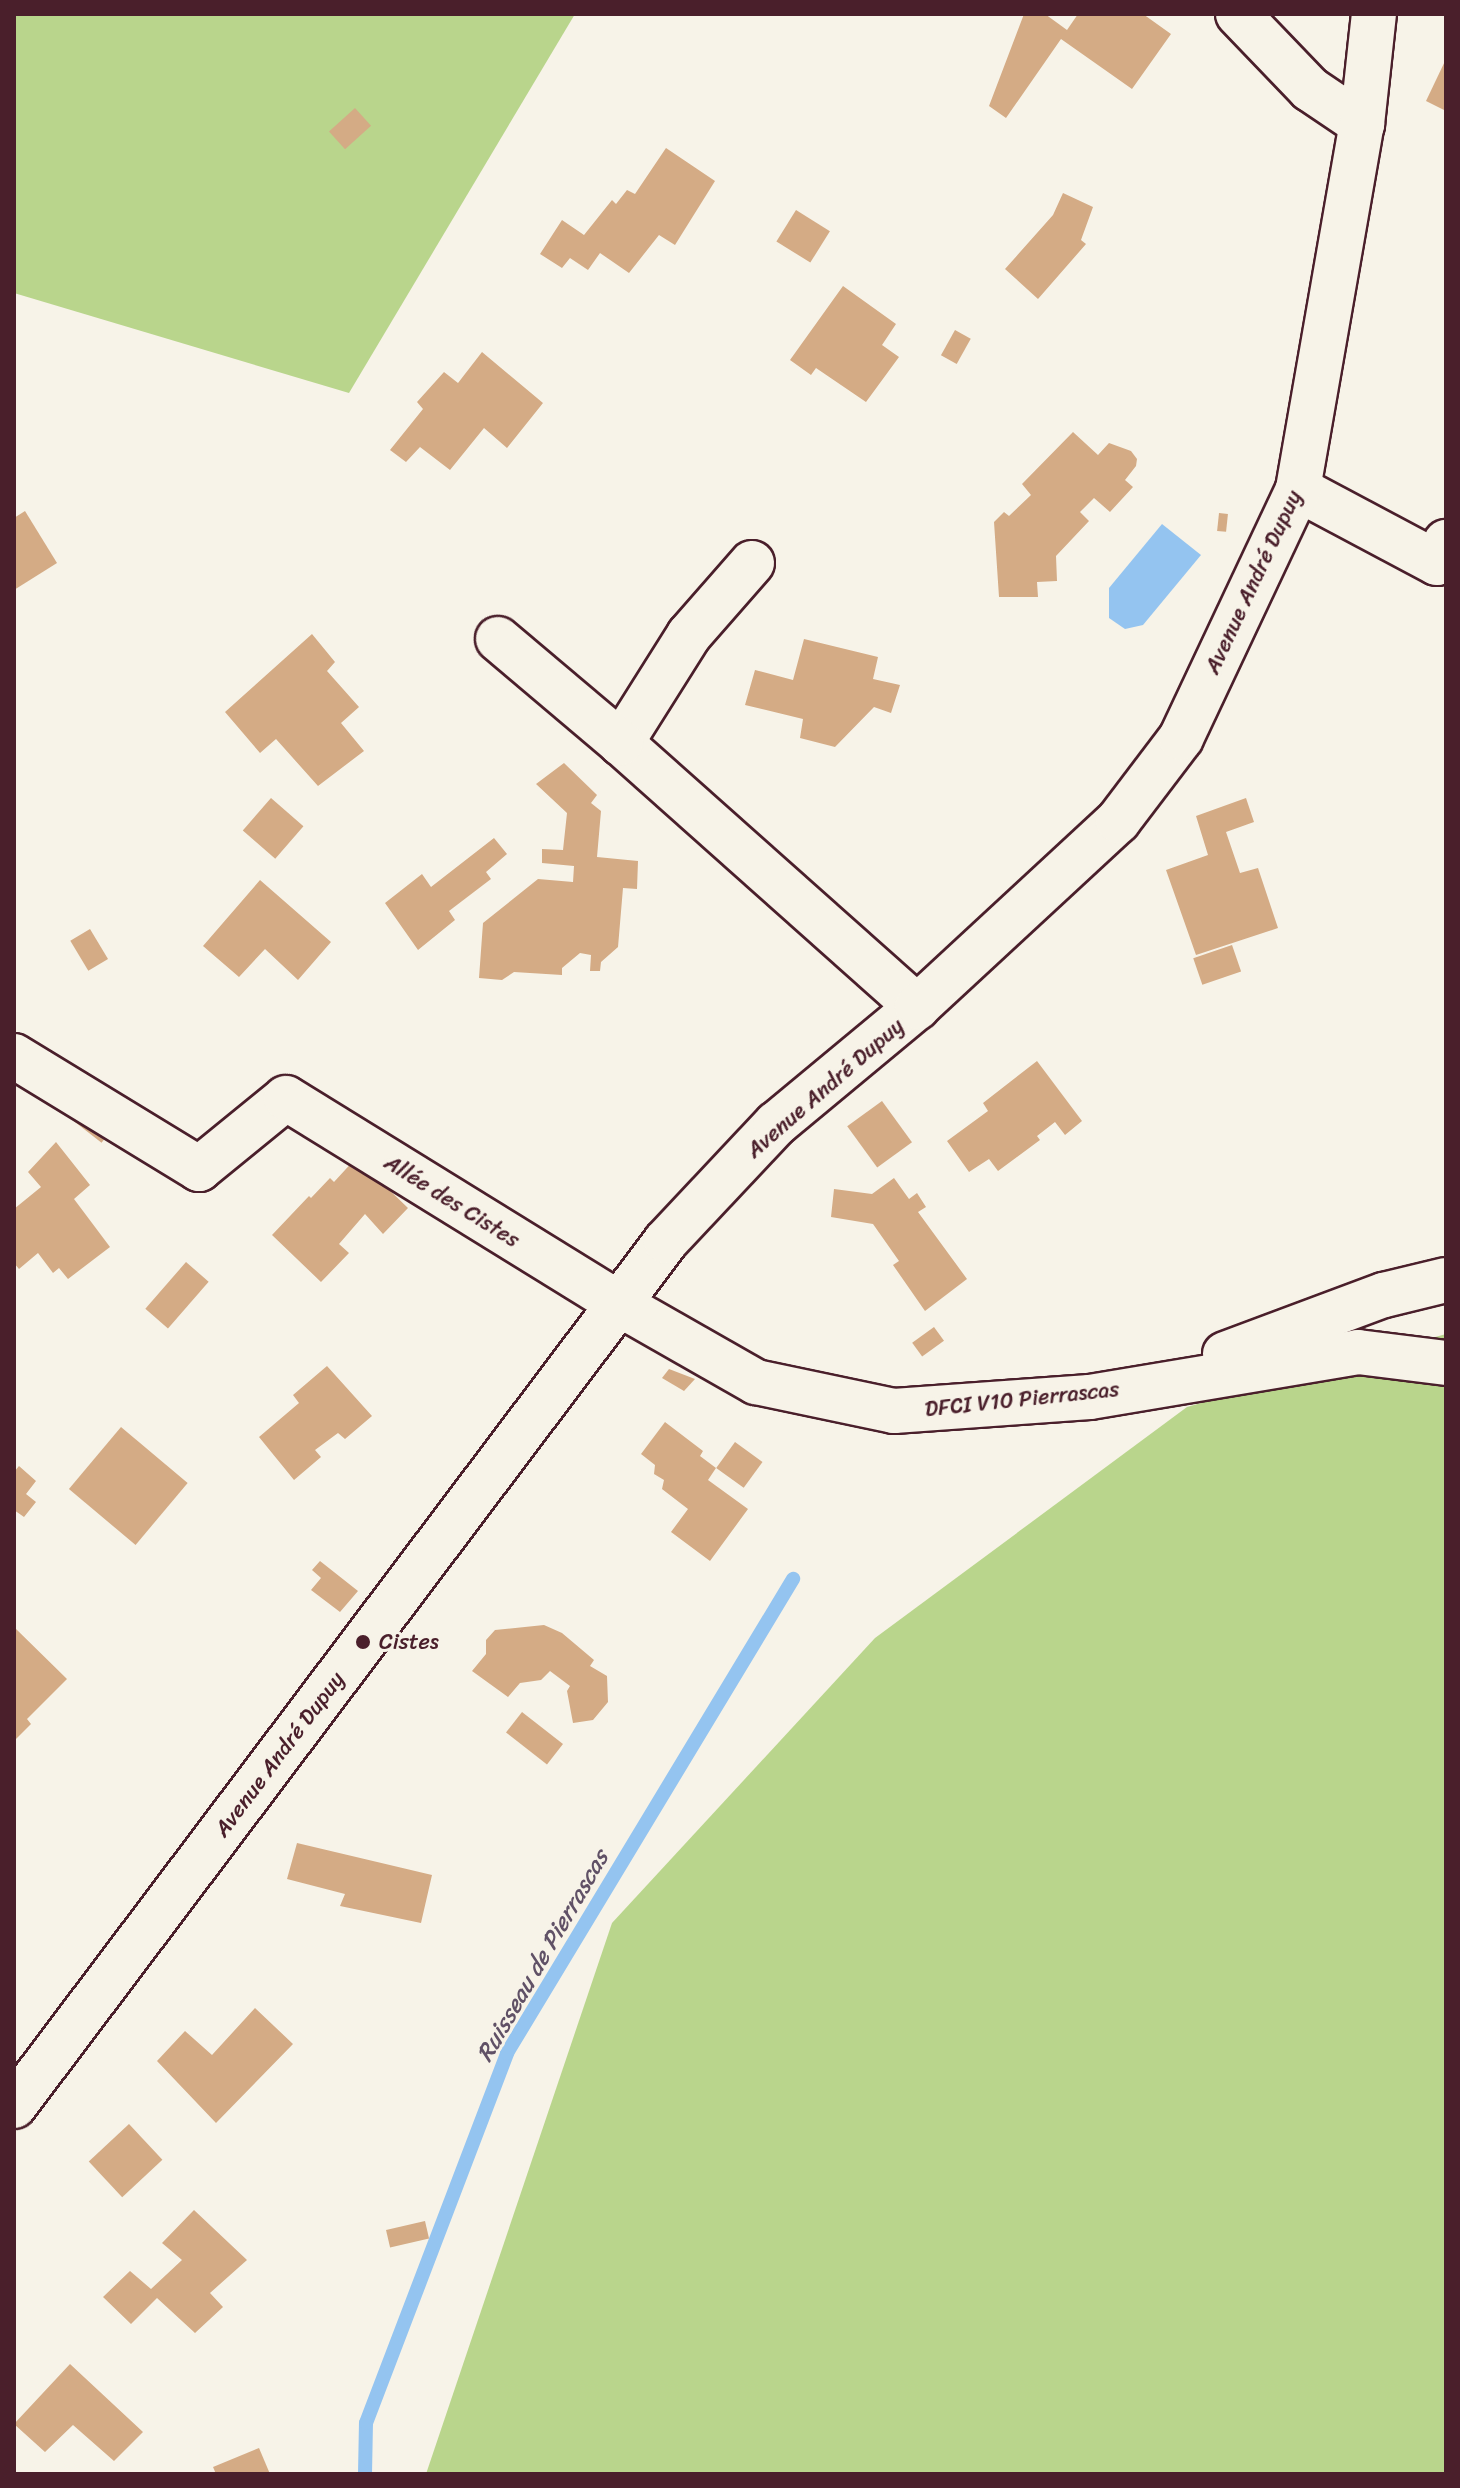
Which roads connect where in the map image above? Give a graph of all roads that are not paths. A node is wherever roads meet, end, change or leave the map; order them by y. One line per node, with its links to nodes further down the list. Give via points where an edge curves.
1 (1238, 14): 3 (street, via 1310,89)
2 (1374, 14): 3 (street, Avenue André Dupuy)
3 (1362, 124): 4 (street, Avenue André Dupuy)
4 (1298, 489): 5 (street, via 1437,563); 9 (street, Avenue André Dupuy, via 1181,738 1118,821)
5 (1446, 542)
6 (752, 563): 8 (street, via 689,635)
7 (498, 639): 8 (street)
8 (621, 743): 9 (street)
9 (917, 1007): 12 (street, Avenue André Dupuy, via 776,1124 666,1241)
10 (14, 1056): 12 (street, Allée des Cistes, via 199,1169 286,1098)
11 (1446, 1280): 14 (street, via 1384,1295)
12 (619, 1304): 14 (street, DFCI V10 Pierrascas, via 756,1382 894,1411 1090,1397); 15 (street, Avenue André Dupuy)
13 (1446, 1363): 14 (street, DFCI V10 Pierrascas, via 1358,1352)
14 (1126, 1389)
15 (14, 2106)

